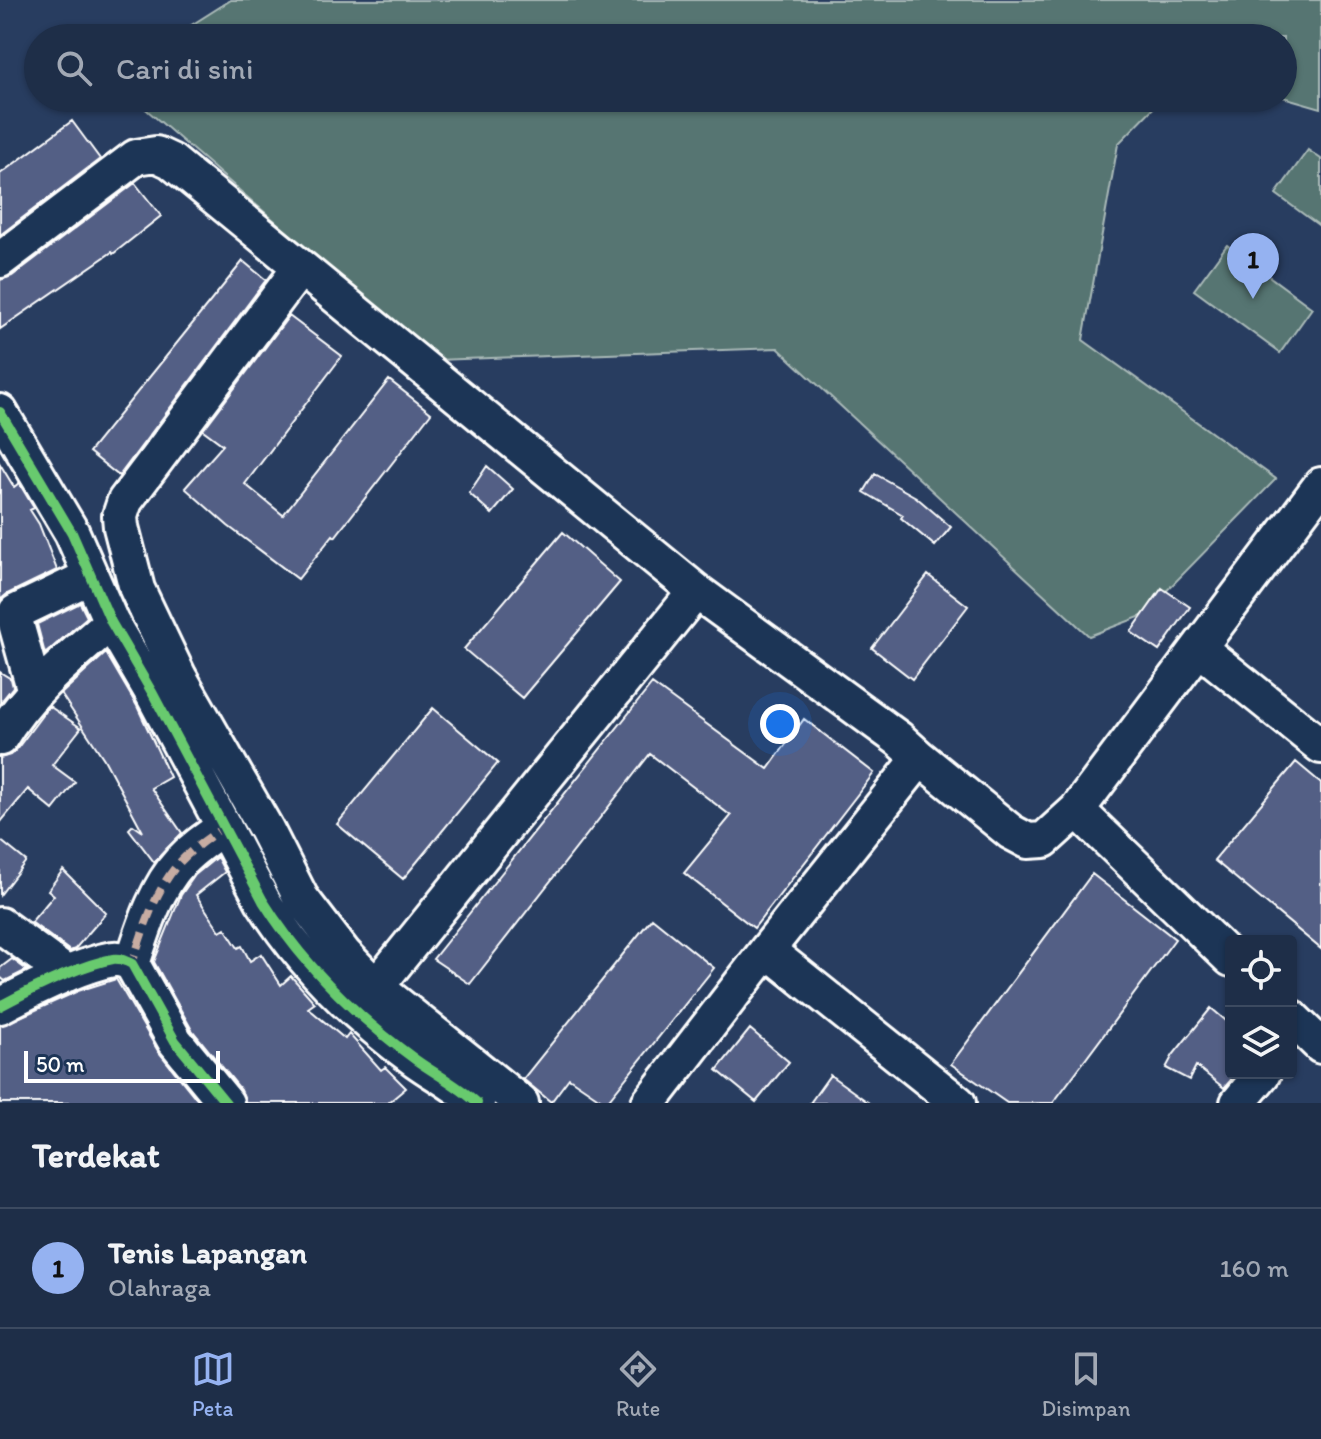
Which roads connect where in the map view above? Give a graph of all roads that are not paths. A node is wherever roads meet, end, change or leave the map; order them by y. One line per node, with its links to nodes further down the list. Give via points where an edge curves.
1 (0, 260): 2 (street, via 136,157 156,154)
2 (300, 268): 6 (street); 20 (street, via 125,501 121,527 137,589 160,639 301,898)
3 (4, 428): 5 (street, via 72,533)
4 (1321, 485): 8 (street)
5 (91, 576): 7 (street); 9 (street, via 16,612)
6 (696, 591): 12 (street); 20 (street)
7 (111, 622): 9 (street); 14 (street)
8 (1199, 648): 11 (street); 13 (street)
9 (35, 692): 10 (street)
10 (0, 738)
11 (1321, 746)
12 (920, 758): 13 (street, via 983,812 1028,841 1044,840); 16 (street)
13 (1077, 810): 17 (street)
14 (224, 827): 18 (street, via 171,873); 23 (street, via 263,901 300,954 352,1007)
15 (0, 925): 19 (street)
16 (767, 950): 26 (street); 27 (street)
17 (1225, 953)
18 (132, 964): 19 (street, via 113,959); 24 (street, via 175,1041)
19 (67, 974): 21 (street)
20 (376, 987): 25 (street)
21 (0, 1006)
22 (1258, 1079): 28 (street)
23 (466, 1100)
24 (226, 1103)
25 (521, 1103)
26 (649, 1103)
27 (958, 1103)
28 (1238, 1103)

